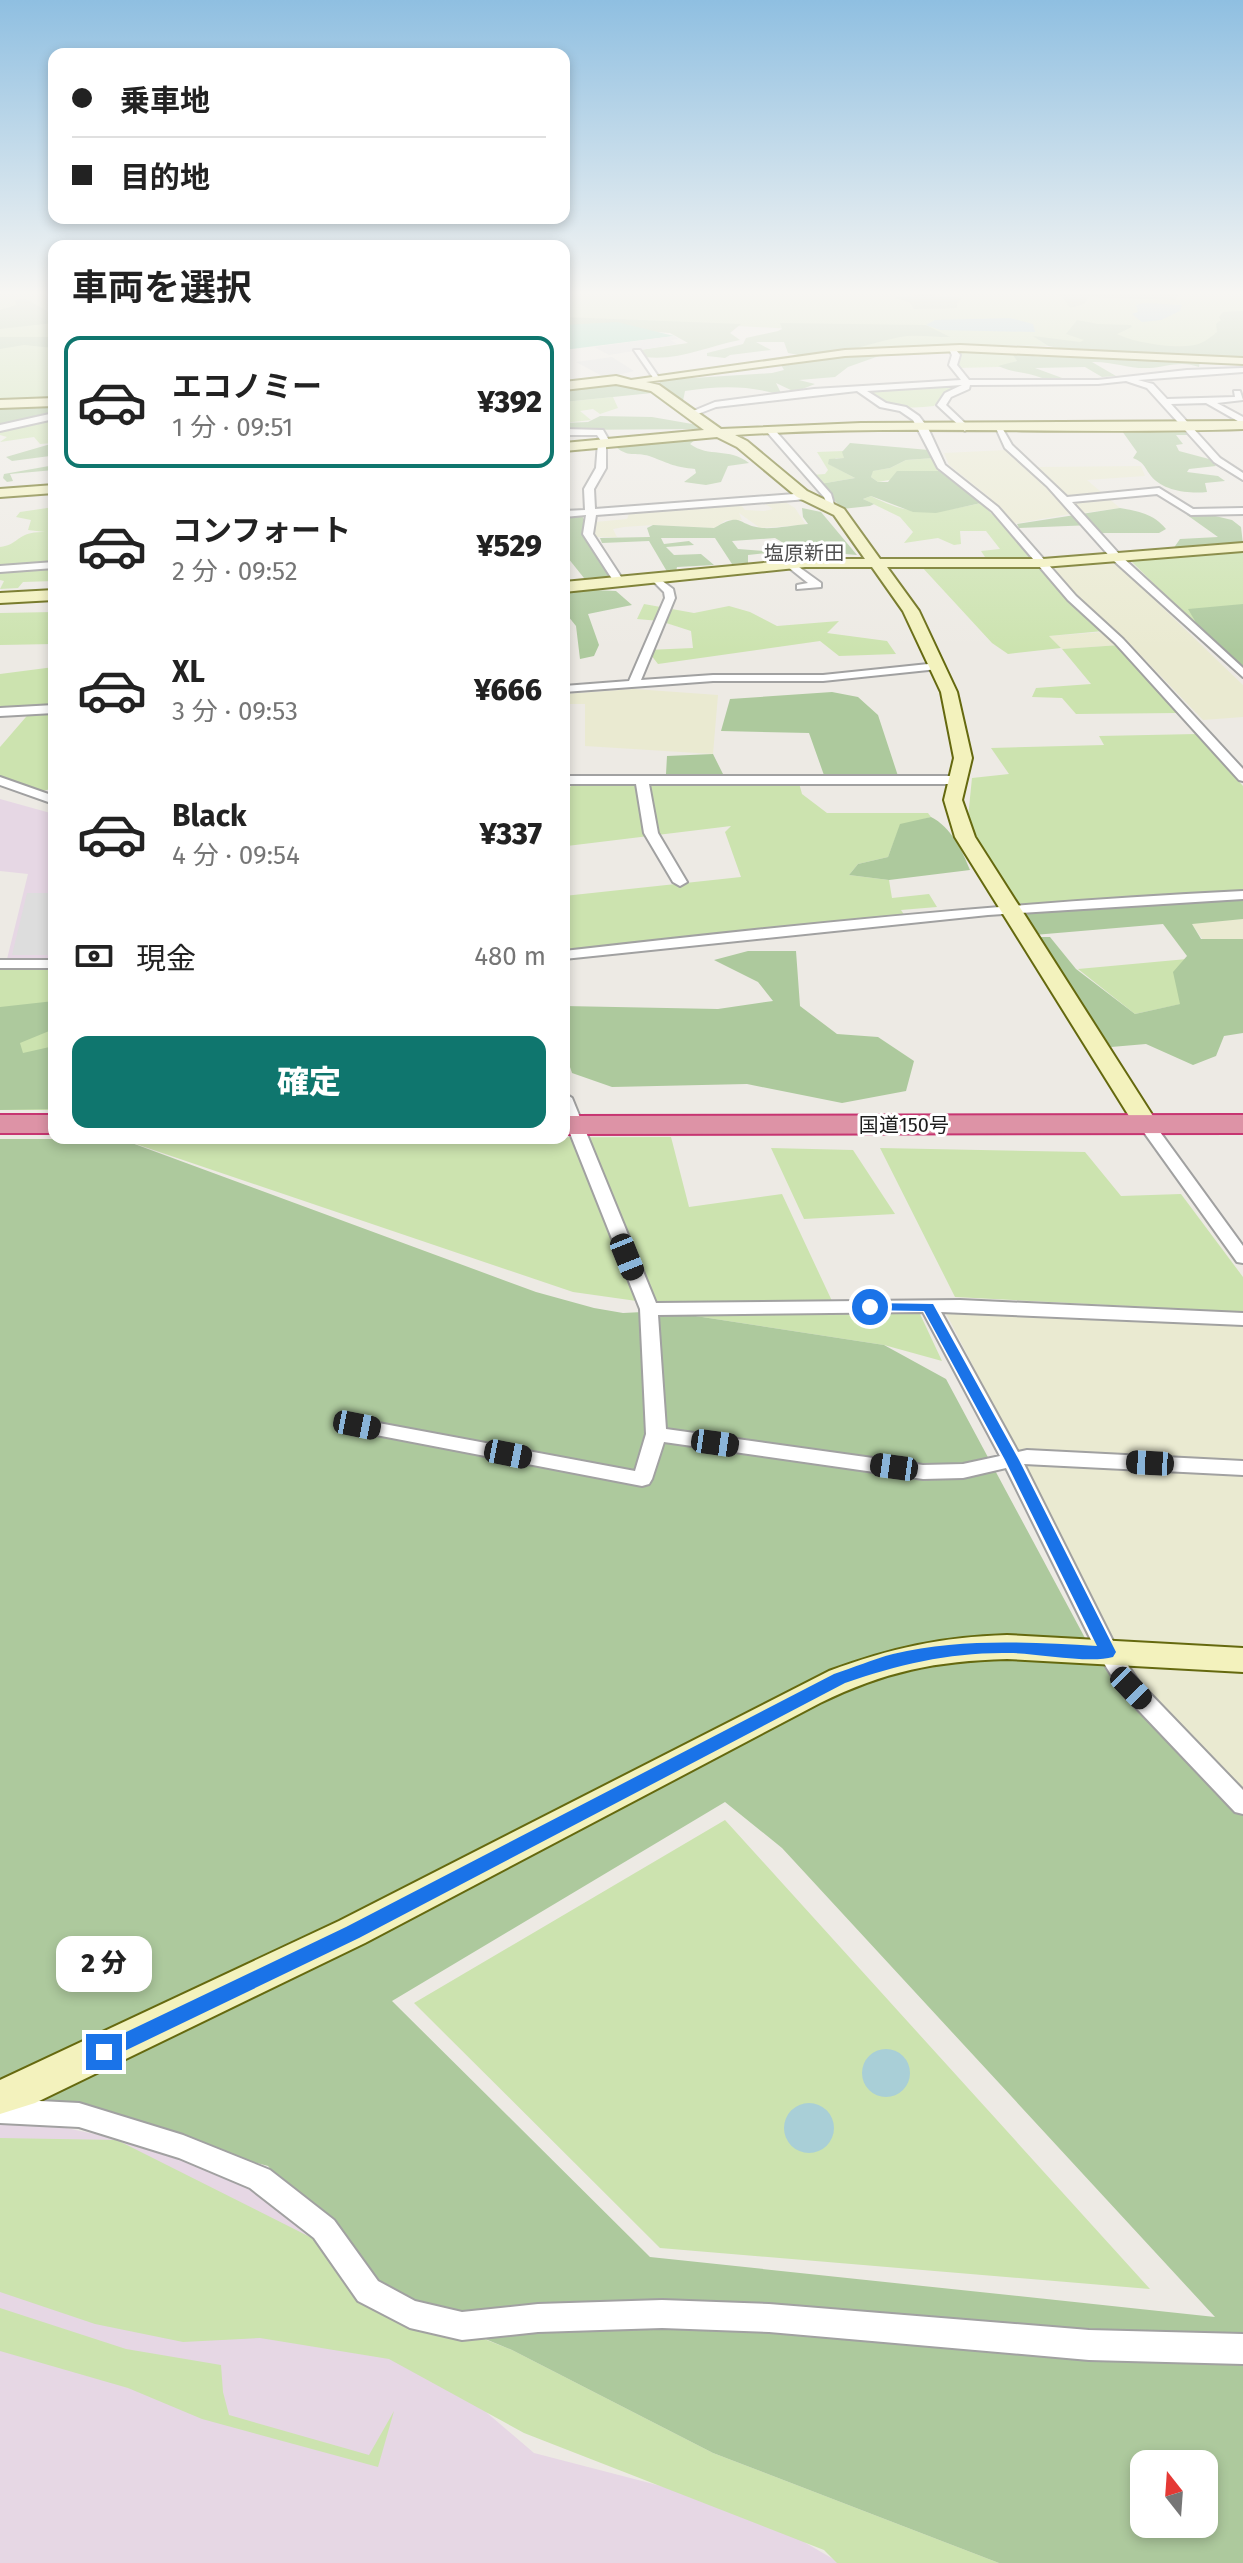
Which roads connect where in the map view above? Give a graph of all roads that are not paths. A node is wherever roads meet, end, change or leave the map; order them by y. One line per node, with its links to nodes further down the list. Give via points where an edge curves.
1 (687, 412): 7 (street)
2 (697, 412): 7 (street)
3 (906, 412): 11 (street)
4 (948, 412): 12 (street)
5 (1175, 412): 14 (street)
6 (1224, 412): 9 (street)
7 (690, 414): 17 (street)
8 (48, 417): 10 (street)
9 (1243, 423): 14 (street)
10 (0, 428)
11 (924, 428): 12 (street); 15 (street); 32 (street, via 941,466 995,509)
12 (965, 428): 13 (street)
13 (998, 428): 14 (street); 24 (street, via 1008,446)
14 (1191, 428): 20 (street, via 1217,460)
15 (770, 430): 17 (street); 25 (street)
16 (570, 432): 18 (street, via 600,432)
17 (722, 432): 18 (street); 23 (street)
18 (604, 443): 19 (street); 27 (street, via 601,468 589,489)
19 (570, 446)
20 (1243, 477)
21 (48, 489): 22 (street)
22 (0, 493)
23 (808, 496): 25 (street); 27 (street)
24 (1064, 500): 26 (street, via 1159,491 1191,512); 30 (street)
25 (832, 506): 31 (street)
26 (1243, 511)
27 (590, 512): 28 (street); 37 (street, via 588,534)
28 (570, 514)
29 (1243, 547): 30 (street)
30 (1117, 558): 32 (street); 43 (street)
31 (875, 561): 32 (street); 34 (street); 42 (street, via 911,611)
32 (1043, 563): 48 (street)
33 (48, 565): 35 (street)
34 (792, 565): 36 (street); 39 (street, via 817,585)
35 (0, 569)
36 (657, 580): 37 (street); 44 (street, via 670,598)
37 (620, 583): 38 (street)
38 (570, 587)
39 (801, 587)
40 (48, 595): 41 (street)
41 (0, 598)
42 (938, 666): 44 (street, via 823,678); 51 (street, via 961,743)
43 (1243, 674)
44 (633, 684): 45 (street)
45 (570, 689)
46 (48, 709): 47 (street)
47 (0, 712)
48 (1243, 777)
49 (570, 780): 50 (street)
50 (642, 780): 51 (street); 54 (street, via 651,833)
51 (959, 780): 56 (street, via 953,800 960,827)
52 (0, 781): 53 (street)
53 (48, 798)
54 (680, 882)
55 (1243, 895): 56 (street)
56 (1012, 911): 57 (street); 64 (street)
57 (570, 954)
58 (0, 964): 59 (street)
59 (48, 964)
60 (570, 1116): 64 (highway, 国道150号)
61 (570, 1121): 68 (street)
62 (0, 1124): 63 (highway)
63 (48, 1124)
64 (1146, 1124): 65 (highway, 国道150号); 66 (street)
65 (1243, 1124)
66 (1243, 1258)
67 (929, 1307): 68 (street); 69 (street); 72 (street)
68 (649, 1309): 71 (street)
69 (1243, 1319)
70 (357, 1425): 71 (street, via 642,1479)
71 (656, 1434): 72 (street, via 923,1472 963,1471)
72 (1012, 1460): 73 (street); 74 (street)
73 (1243, 1468)
74 (1108, 1652): 75 (street); 76 (street, via 1131,1688); 77 (street, via 1007,1647 937,1652 892,1660 840,1679 352,1932)
75 (1243, 1660)
76 (1243, 1805)
77 (0, 2097)
78 (0, 2111): 79 (street, via 79,2115 183,2147 260,2179 324,2229 368,2291 410,2314 462,2326 662,2314 1089,2345)
79 (1243, 2349)

